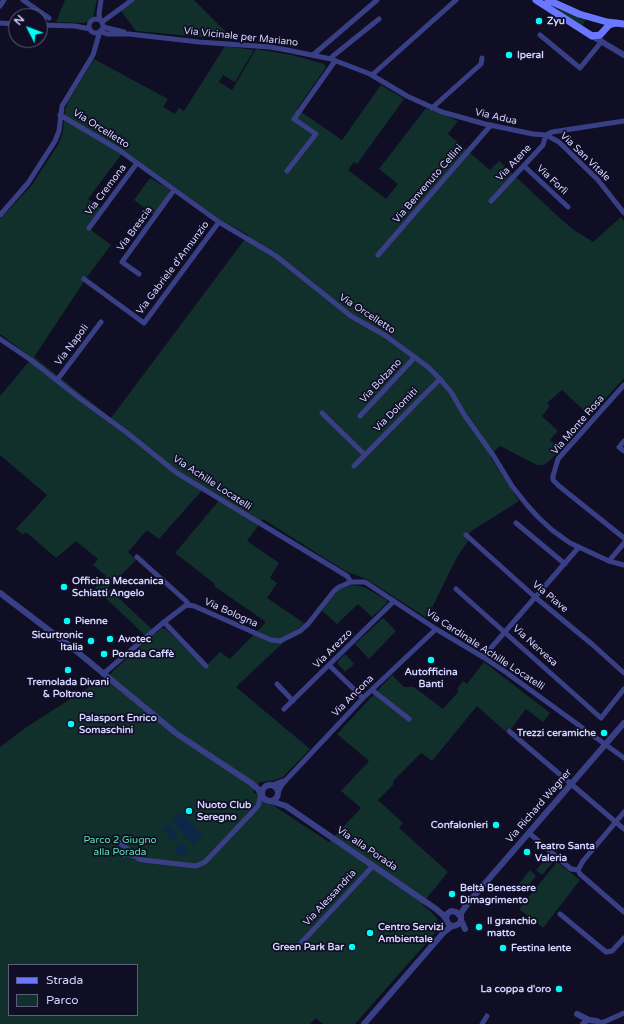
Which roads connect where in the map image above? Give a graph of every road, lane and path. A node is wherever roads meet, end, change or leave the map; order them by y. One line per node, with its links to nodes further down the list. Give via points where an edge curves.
1 (4, 0): 9 (street)
2 (23, 0): 13 (street)
3 (101, 0): 10 (street)
4 (132, 0): 19 (street)
5 (377, 0): 28 (street)
6 (456, 0): 32 (street)
7 (536, 0): 11 (main road)
8 (548, 0): 12 (main road)
9 (0, 6)
10 (100, 9): 14 (street); 19 (street)
11 (553, 11): 12 (street, via 557,8); 23 (main road)
12 (573, 12): 16 (main road)
13 (49, 18)
14 (94, 19): 19 (street); 20 (street)
15 (379, 19): 31 (street, via 333,56)
16 (597, 19): 17 (main road); 21 (main road, via 604,24); 23 (main road, via 587,24 586,29)
17 (620, 24): 21 (main road, via 609,25)
18 (48, 25): 20 (street)
19 (101, 25): 20 (street); 22 (street, Via Vicinale per Mariano); 26 (street)
20 (91, 28): 26 (street)
21 (603, 31): 23 (main road, via 598,36); 27 (street, via 602,38)
22 (110, 32): 26 (street); 28 (street, Via Vicinale per Mariano, via 270,47)
23 (590, 34): 25 (street)
24 (540, 35): 25 (street, via 580,68)
25 (602, 41): 27 (street)
26 (97, 45): 34 (street, via 63,103)
27 (608, 45): 29 (street)
28 (313, 55): 31 (street, Via Vicinale per Mariano)
29 (624, 55)
30 (482, 58): 33 (street, via 481,64)
31 (333, 60): 32 (street, Via Vicinale per Mariano); 40 (street, via 294,119 316,134)
32 (372, 75): 33 (street, Via Adua)
33 (432, 108): 36 (street, Via Adua)
34 (60, 115): 38 (street, Via Orcelletto); 45 (street, via 60,131 54,144 28,183)
35 (624, 121): 37 (street, Via Adua)
36 (491, 125): 37 (street, Via Adua); 48 (street, Via Benvenuto Cellini)
37 (546, 135): 39 (street, Via Atene, via 544,145); 44 (street, Via San Vitale, via 559,142)
38 (138, 163): 41 (street, Via Orcelletto); 47 (street, Via Cremona)
39 (524, 166): 42 (street, Via Atene); 43 (street, Via Forlì)
40 (287, 171)
41 (174, 190): 46 (street, Via Orcelletto); 49 (street, Via Brescia, via 122,262)
42 (491, 201)
43 (568, 207)
44 (623, 210)
45 (0, 215)
46 (219, 222): 50 (street, Via Gabriele d'Annunzio, via 144,323); 53 (street, Via Orcelletto, via 276,256 351,316 386,336)
47 (89, 228)
48 (378, 255)
49 (138, 274)
50 (84, 279)
51 (101, 322): 55 (street, Via Napoli)
52 (0, 339): 55 (street, Via Achille Locatelli)
53 (415, 357): 54 (street, Via Orcelletto); 58 (street, Via Bolzano)
54 (440, 379): 61 (street, Via Dolomiti); 67 (street, Via Orcelletto, via 452,392 464,416 517,493 552,530)
55 (57, 380): 72 (street, Via Achille Locatelli, via 177,473 347,576)
56 (624, 385): 65 (street, Via Monte Rosa, via 558,459 553,480)
57 (322, 413): 61 (street)
58 (360, 416)
59 (624, 440): 60 (street, via 619,446)
60 (624, 451)
61 (365, 455): 62 (street, Via Dolomiti)
62 (354, 466)
63 (516, 523): 70 (street)
64 (466, 535): 75 (street, Via Piave)
65 (624, 538)
66 (624, 543): 69 (street)
67 (579, 547): 69 (street, Via Orcelletto); 70 (street)
68 (137, 557): 77 (street)
69 (609, 561): 71 (street, Via Orcelletto)
70 (565, 564): 75 (street)
71 (624, 565)
72 (351, 582): 76 (street, Via Cardinale Achille Locatelli, via 364,582); 77 (street, Via Bologna, via 334,591 300,631 280,641 271,640)
73 (456, 589): 80 (street, Via Nervesa)
74 (0, 593): 85 (street)
75 (535, 597): 80 (street); 84 (street, Via Piave)
76 (394, 601): 79 (street, Via Cardinale Achille Locatelli); 83 (street, Via Arezzo)
77 (189, 605): 78 (street, Via Bologna, via 181,608)
78 (164, 622): 82 (street); 85 (street, Via Bologna)
79 (436, 629): 81 (street, Via Cardinale Achille Locatelli); 88 (street, Via Ancona)
80 (505, 632): 81 (street); 87 (street, Via Nervesa, via 601,718)
81 (483, 657): 95 (street, Via Cardinale Achille Locatelli)
82 (206, 666)
83 (330, 666): 89 (street); 90 (street, Via Arezzo)
84 (624, 673)
85 (104, 674): 98 (street, via 177,734)
86 (277, 684): 90 (street)
87 (624, 689)
88 (372, 690): 89 (street, Via Ancona); 92 (street)
89 (363, 698): 97 (street, Via Ancona)
90 (293, 701): 91 (street, Via Arezzo)
91 (284, 709)
92 (409, 719)
93 (624, 723): 95 (street, Via Richard Wagner)
94 (509, 731): 99 (street)
95 (606, 744): 96 (street, Via Cardinale Achille Locatelli); 99 (street, Via Richard Wagner)
96 (624, 758)
97 (287, 780): 100 (street, Via Ancona); 101 (street, Via Ancona)
98 (251, 783): 100 (street); 102 (street)
99 (571, 784): 107 (street); 109 (street, Via Richard Wagner)
100 (270, 785): 101 (street, via 277,788); 102 (street, via 263,788)
101 (278, 794): 103 (street, via 276,799); 105 (street, Via alla Porada)
102 (262, 795): 103 (street); 104 (street)
103 (270, 801): 104 (street); 105 (street, Via alla Porada)
104 (258, 806): 112 (street, via 201,864 196,866 158,863)
105 (286, 806): 113 (street, Via alla Porada)
106 (624, 812): 107 (street)
107 (616, 822): 108 (street); 114 (street)
108 (624, 829)
109 (529, 833): 114 (street, via 571,869); 115 (street, Via Richard Wagner)
110 (118, 842): 112 (street)
111 (124, 855): 112 (street, via 129,854)
112 (139, 859)
113 (373, 866): 116 (street, Via alla Porada); 125 (street, Via Alessandria)
114 (578, 870): 118 (street)
115 (468, 903): 117 (street, Via Richard Wagner); 120 (street, Via Richard Wagner)
116 (436, 909): 117 (street, Via alla Porada); 121 (street, Via alla Porada)
117 (452, 911): 120 (street, via 458,913); 121 (street, via 447,914)
118 (624, 912)
119 (560, 914): 124 (street, via 606,952 612,951)
120 (461, 919): 122 (street)
121 (446, 920): 122 (street); 123 (street)
122 (454, 926): 123 (street)
123 (444, 932): 129 (street)
124 (624, 938)
125 (301, 943)
126 (624, 1013): 132 (street)
127 (487, 1016): 130 (street)
128 (589, 1020): 131 (street); 131 (street, via 577,1014); 132 (street)
129 (364, 1024)
130 (482, 1024)
131 (582, 1024)
132 (602, 1024)

